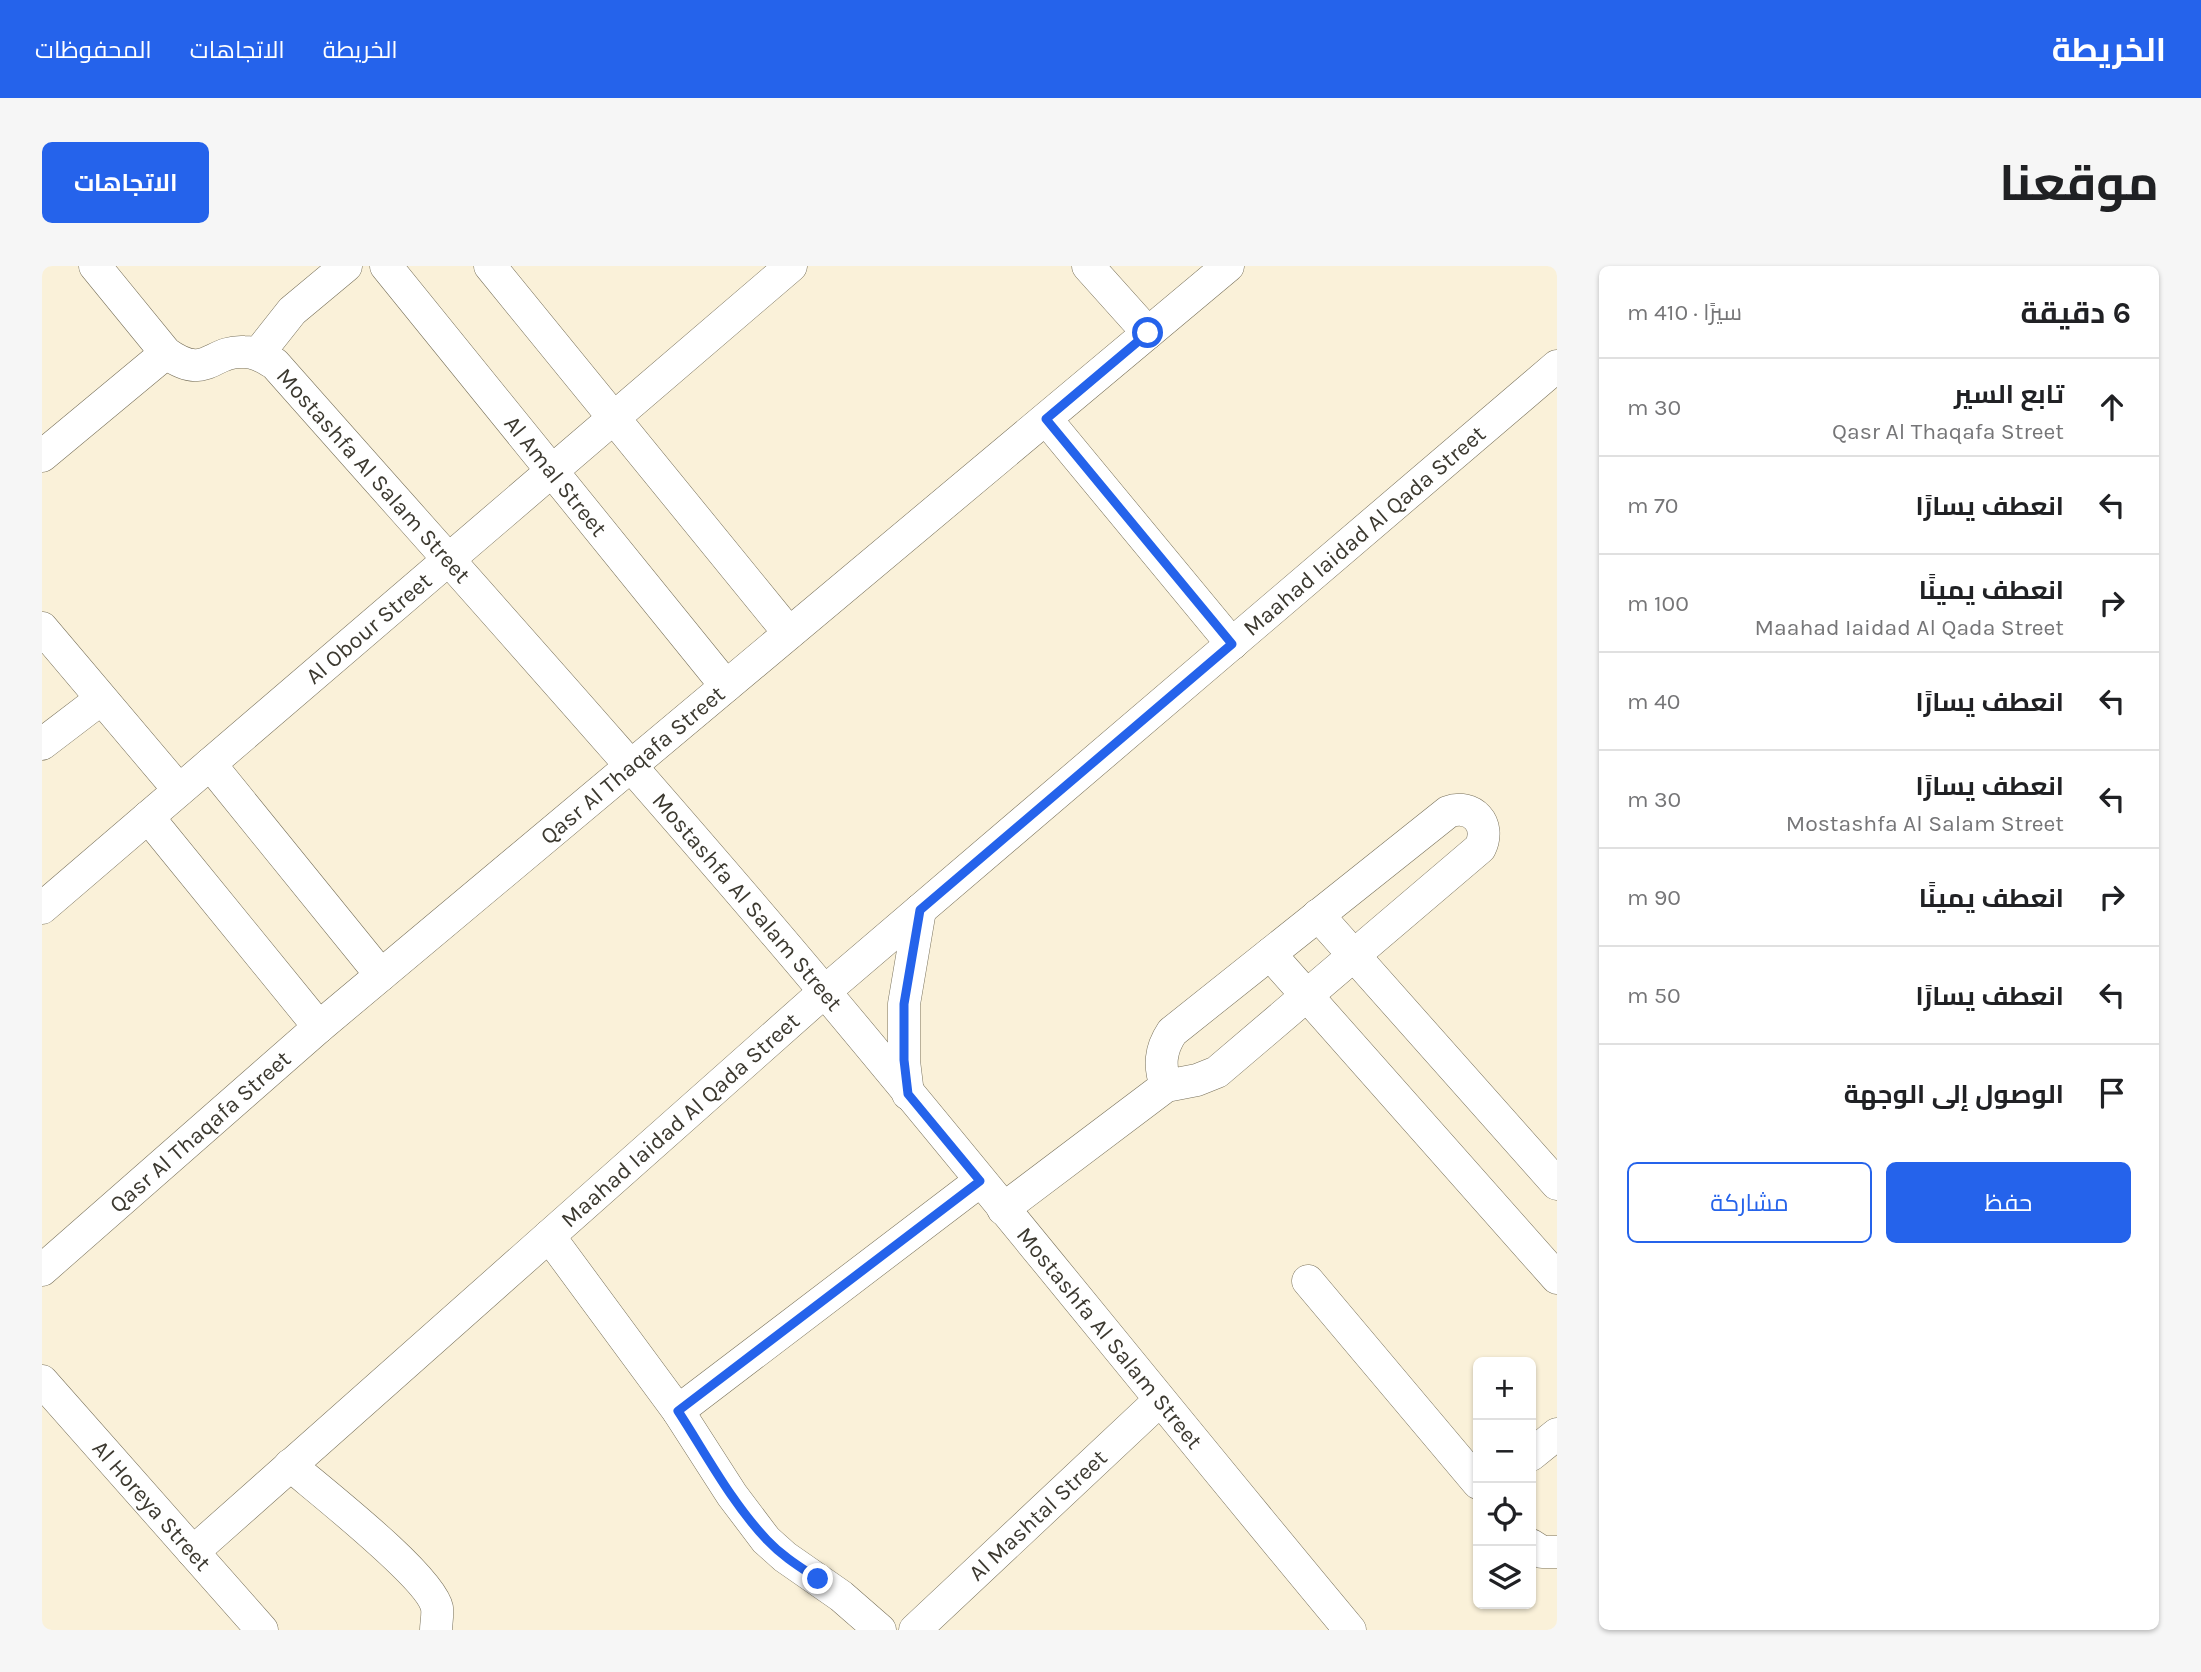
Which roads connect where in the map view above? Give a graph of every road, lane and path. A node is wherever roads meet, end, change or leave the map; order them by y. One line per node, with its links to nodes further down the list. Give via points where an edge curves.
1 (95, 266): 9 (street, Mostashfa Al Salam Street)
2 (346, 266): 10 (street, via 292,311)
3 (386, 266): 15 (street, Al Amal Street)
4 (491, 266): 12 (street)
5 (790, 266): 12 (street, Al Obour Street)
6 (1088, 266): 8 (street)
7 (1210, 272): 8 (street, Qasr Al Thaqafa Street)
8 (1148, 333): 13 (street, Qasr Al Thaqafa Street)
9 (166, 353): 10 (street, Mostashfa Al Salam Street, via 196,366 242,351); 14 (street)
10 (258, 354): 16 (street, Mostashfa Al Salam Street, via 275,364)
11 (1557, 366): 19 (street, Maahad Iaidad Al Qada Street)
12 (614, 418): 15 (street, Al Obour Street); 18 (street)
13 (1046, 419): 18 (street, Qasr Al Thaqafa Street); 19 (street)
14 (42, 456)
15 (551, 471): 16 (street, Al Obour Street); 20 (street, Al Amal Street)
16 (447, 559): 23 (street, Al Obour Street); 24 (street, Mostashfa Al Salam Street)
17 (42, 628): 21 (street)
18 (789, 634): 20 (street, Qasr Al Thaqafa Street)
19 (1232, 644): 28 (street, Maahad Iaidad Al Qada Street)
20 (726, 686): 24 (street, Qasr Al Thaqafa Street)
21 (101, 698): 22 (street); 25 (street)
22 (42, 744)
23 (210, 764): 25 (street, Al Obour Street); 32 (street)
24 (630, 767): 32 (street, Qasr Al Thaqafa Street); 33 (street, Mostashfa Al Salam Street)
25 (179, 790): 26 (street, Al Obour Street)
26 (148, 817): 27 (street, Al Obour Street); 35 (street)
27 (42, 908)
28 (920, 910): 33 (street, Maahad Iaidad Al Qada Street); 37 (street, via 904,1004)
29 (1318, 915): 30 (street); 31 (street); 31 (street, via 1448,812 1464,809 1479,817 1485,833 1480,848)
30 (1270, 954): 34 (street); 36 (street, via 1172,1032 1161,1059)
31 (1354, 955): 34 (street); 39 (street)
32 (382, 975): 35 (street, Qasr Al Thaqafa Street)
33 (824, 992): 37 (street, Mostashfa Al Salam Street); 41 (street, Maahad Iaidad Al Qada Street)
34 (1307, 995): 36 (street, via 1217,1072); 43 (street)
35 (319, 1027): 42 (street, Qasr Al Thaqafa Street)
36 (1166, 1086): 40 (street)
37 (908, 1094): 38 (street, Mostashfa Al Salam Street)
38 (980, 1181): 40 (street, Mostashfa Al Salam Street); 47 (street)
39 (1557, 1184)
40 (1003, 1209): 46 (street, Mostashfa Al Salam Street)
41 (549, 1236): 47 (street); 50 (street, Maahad Iaidad Al Qada Street)
42 (42, 1270)
43 (1557, 1278)
44 (1308, 1282): 51 (street)
45 (42, 1381): 53 (street, Al Horeya Street)
46 (1159, 1401): 58 (street, Al Mashtal Street); 59 (street, Mostashfa Al Salam Street)
47 (678, 1411): 57 (street, via 766,1540)
48 (1557, 1434): 49 (street)
49 (1536, 1451)
50 (290, 1465): 53 (street, Maahad Iaidad Al Qada Street); 56 (street, via 415,1576 437,1607)
51 (1473, 1477)
52 (1533, 1546): 54 (street, via 1542,1552)
53 (193, 1552): 55 (street, Al Horeya Street)
54 (1557, 1552)
55 (262, 1630)
56 (436, 1630)
57 (880, 1630)
58 (915, 1630)
59 (1350, 1630)

